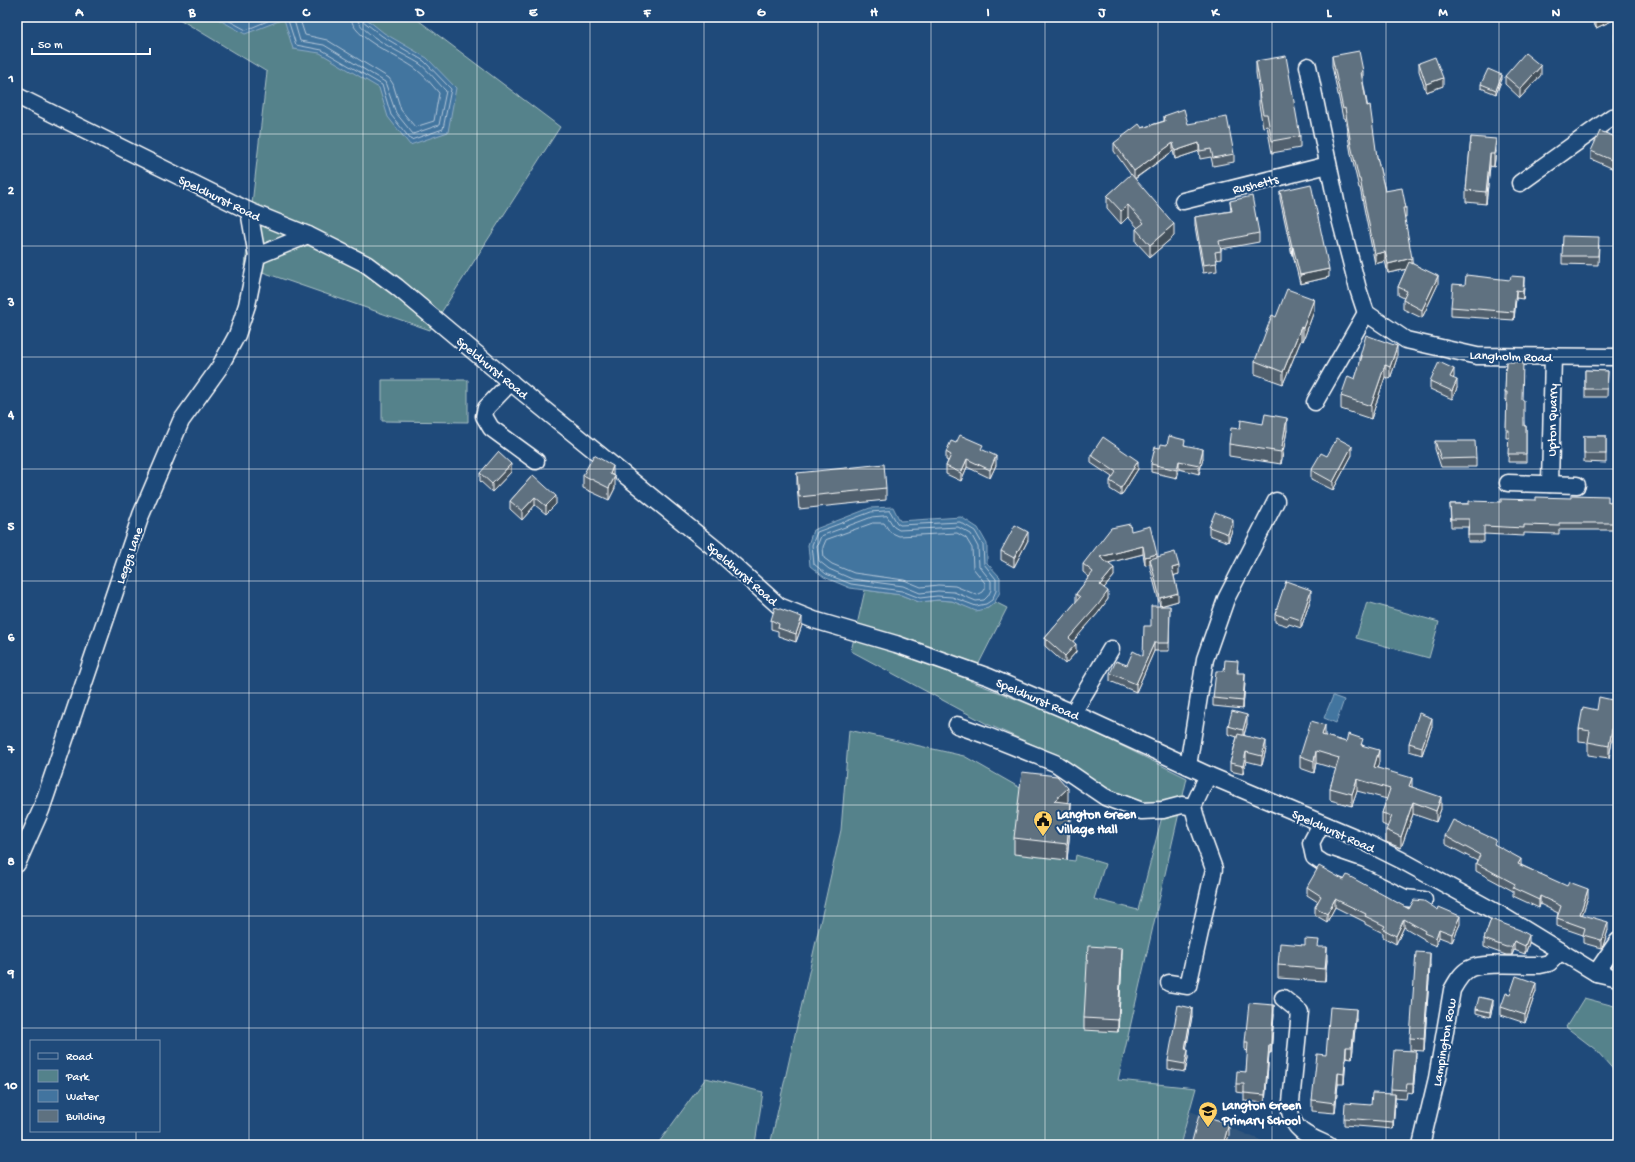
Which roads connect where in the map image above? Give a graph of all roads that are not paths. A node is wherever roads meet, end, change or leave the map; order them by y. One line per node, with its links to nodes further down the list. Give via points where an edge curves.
1 (1308, 66): 4 (street)
2 (17, 96): 7 (street, Speldhurst Road)
3 (1618, 116): 5 (street, via 1612,117)
4 (1328, 165): 6 (street, Rushetts); 10 (street)
5 (1520, 183)
6 (1183, 201)
7 (249, 212): 8 (street, Speldhurst Road); 9 (street, Leggs Lane)
8 (308, 236): 9 (street); 13 (street, Speldhurst Road, via 372,269)
9 (257, 256): 27 (street, Leggs Lane, via 247,305 237,335 219,368 181,422 141,515 41,810)
10 (1366, 313): 11 (street, Langholm Road, via 1406,340 1477,356); 14 (street)
11 (1553, 356): 12 (street, Langholm Road); 17 (street, Upton Quarry)
12 (1618, 357)
13 (511, 382): 15 (street, via 486,408 484,416 491,428); 21 (street, Speldhurst Road, via 717,550 779,606 814,620 939,659)
14 (1315, 402)
15 (536, 461)
16 (1508, 483): 17 (street)
17 (1550, 484): 18 (street)
18 (1576, 485)
19 (1276, 501): 23 (street, via 1226,599 1205,659)
20 (1111, 649): 21 (street)
21 (1073, 713): 23 (street, Speldhurst Road)
22 (957, 725): 25 (street, via 1054,763 1105,797 1142,811 1164,810 1182,805)
23 (1188, 766): 24 (street, Speldhurst Road)
24 (1208, 774): 25 (street); 26 (street, Speldhurst Road)
25 (1193, 807): 33 (street, via 1214,869 1188,986)
26 (1321, 824): 28 (street, via 1311,843 1314,857 1405,898); 30 (street, Speldhurst Road, via 1357,838 1401,860)
27 (17, 864)
28 (1424, 900)
29 (1618, 941): 31 (street)
30 (1561, 951): 31 (street, Speldhurst Road); 36 (street, Lampington Row, via 1549,963 1481,965 1469,969 1459,978 1452,990 1438,1078)
31 (1596, 973): 32 (street, Speldhurst Road)
32 (1618, 978)
33 (1169, 983)
34 (1283, 998): 35 (street, via 1300,1012 1290,1112 1300,1131)
35 (1328, 1145)
36 (1421, 1145)

